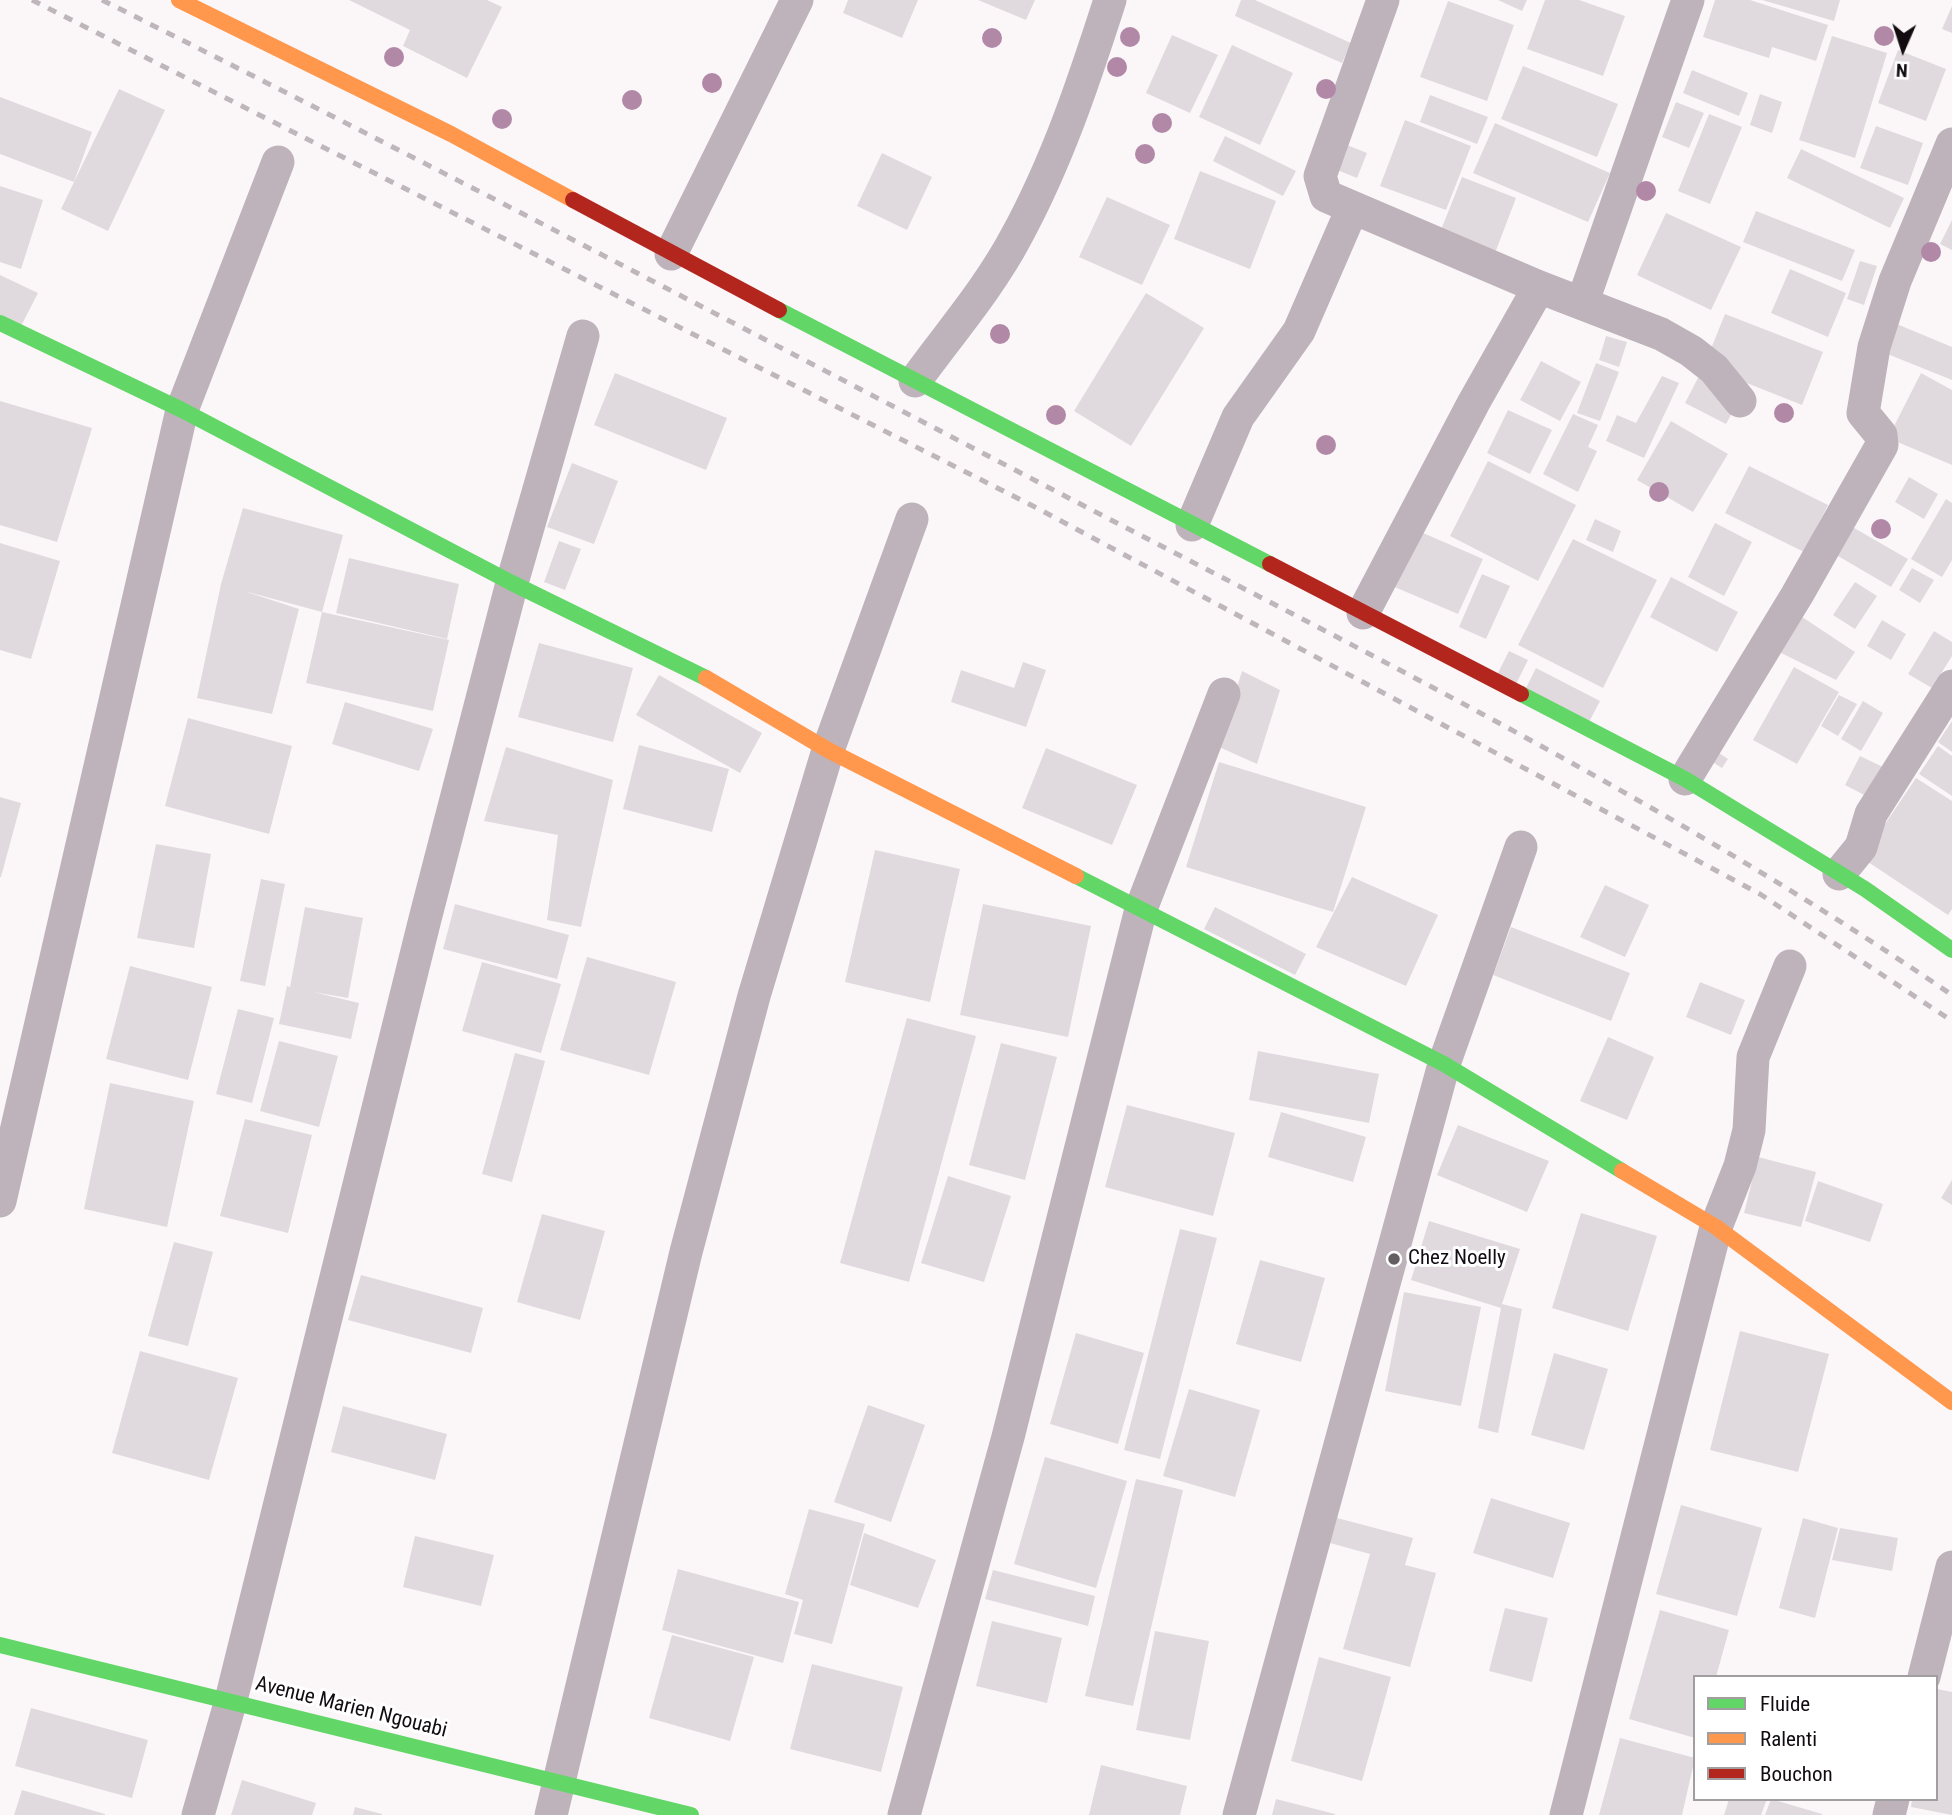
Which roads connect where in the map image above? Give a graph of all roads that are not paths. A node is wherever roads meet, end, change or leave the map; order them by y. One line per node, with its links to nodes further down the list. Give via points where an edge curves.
1 (179, 0): 9 (street, via 451,134)
2 (797, 0): 9 (street)
3 (1110, 0): 14 (street, via 1079,94 1016,239)
4 (1384, 0): 8 (street, via 1320,176 1326,196)
5 (1688, 0): 11 (street)
6 (1952, 144): 24 (street, via 1895,281 1866,380 1863,413 1883,439 1880,450)
7 (278, 162): 16 (street)
8 (1352, 209): 10 (street); 18 (street, via 1299,331 1238,417)
9 (671, 254): 14 (street)
10 (1539, 287): 11 (street); 20 (street)
11 (1583, 301): 15 (street, via 1691,351)
12 (0, 323): 16 (street)
13 (583, 337): 19 (street)
14 (915, 380): 18 (street)
15 (1740, 401)
16 (182, 410): 19 (street); 31 (street)
17 (912, 519): 23 (street)
18 (1192, 525): 20 (street)
19 (512, 583): 23 (street, via 679,664); 37 (street)
20 (1363, 613): 24 (street)
21 (1952, 686): 26 (street, via 1871,814 1861,848)
22 (1224, 694): 27 (street)
23 (828, 750): 27 (street); 38 (street, via 754,996 689,1238)
24 (1685, 779): 26 (street)
25 (1521, 847): 30 (street)
26 (1839, 874): 28 (street)
27 (1141, 909): 30 (street); 42 (street, via 1008,1437)
28 (1952, 950)
29 (1790, 966): 32 (street, via 1753,1057 1749,1130)
30 (1444, 1064): 32 (street); 43 (street)
31 (0, 1201)
32 (1716, 1227): 33 (street); 44 (street)
33 (1952, 1402)
34 (1952, 1567): 36 (street)
35 (0, 1645): 37 (street, Avenue Marien Ngouabi)
36 (1925, 1675)
37 (231, 1700): 38 (street, Avenue Marien Ngouabi); 39 (street)
38 (560, 1780): 40 (street); 41 (street, Avenue Marien Ngouabi)
39 (198, 1815)
40 (551, 1815)
41 (691, 1815)
42 (904, 1815)
43 (1239, 1815)
44 (1566, 1815)

